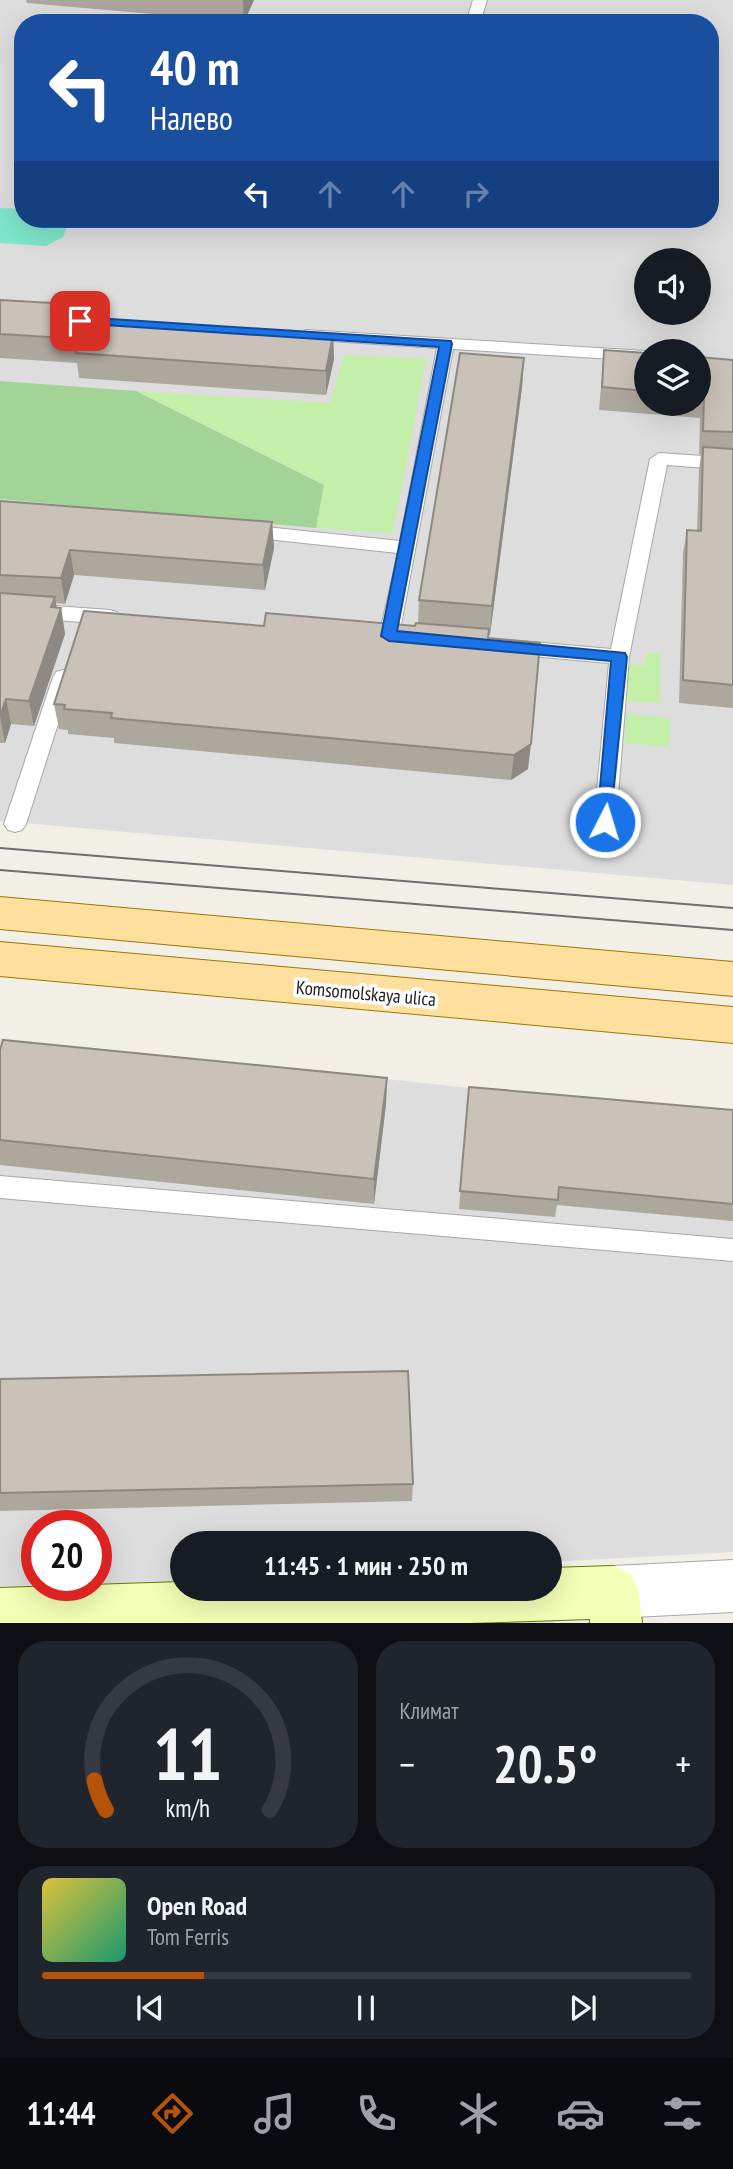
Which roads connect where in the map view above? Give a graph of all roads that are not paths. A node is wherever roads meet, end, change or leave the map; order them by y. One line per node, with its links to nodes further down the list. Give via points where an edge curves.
1 (290, 334): 2 (lane)
2 (446, 344): 3 (lane); 6 (lane)
3 (634, 355)
4 (733, 464): 12 (lane, via 659,459)
5 (222, 528): 6 (lane)
6 (408, 548): 10 (lane, via 382,635)
7 (0, 609): 8 (lane)
8 (83, 615): 9 (lane); 14 (lane)
9 (125, 618)
10 (429, 639)
11 (497, 645): 12 (lane)
12 (619, 657): 13 (lane)
13 (605, 822)
14 (15, 824)
15 (0, 914): 17 (main road)
16 (0, 959): 18 (main road, Komsomolskaya ulica)
17 (733, 979)
18 (733, 1025)
19 (0, 1187): 20 (lane)
20 (733, 1250)
21 (732, 1592): 22 (street)
22 (615, 1607): 23 (street)
23 (0, 1614)

